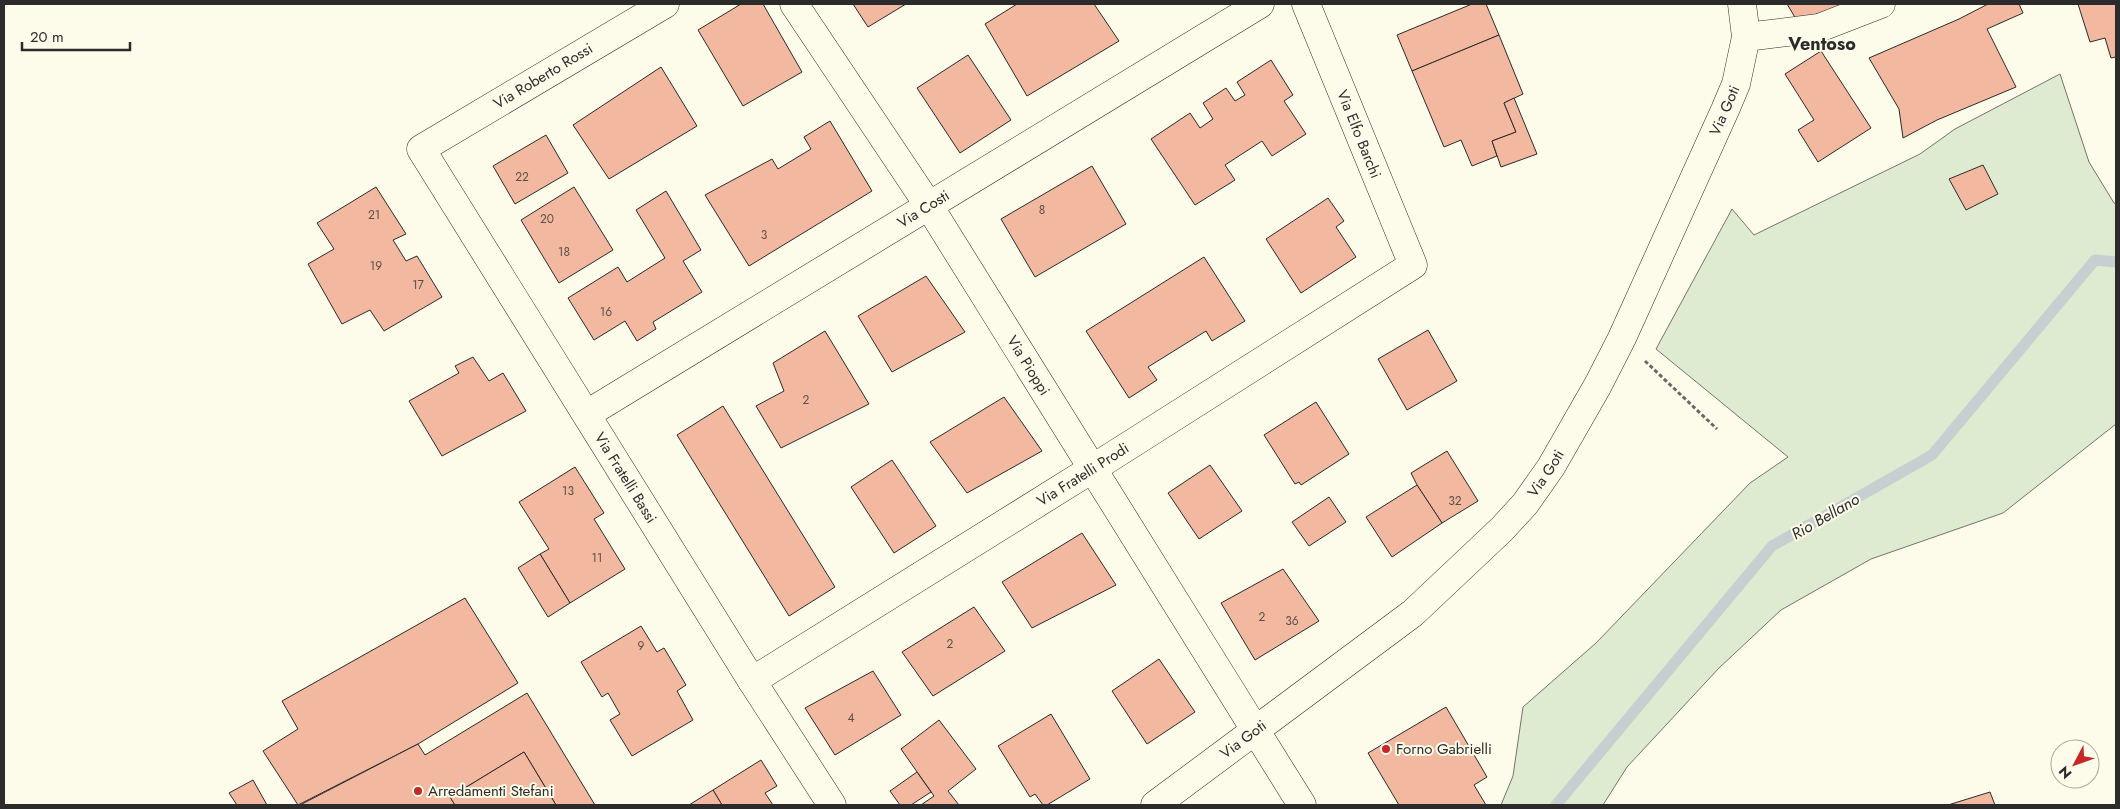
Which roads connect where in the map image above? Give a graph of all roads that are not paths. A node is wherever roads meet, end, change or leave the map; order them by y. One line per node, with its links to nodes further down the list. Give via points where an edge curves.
1 (665, 4): 8 (street, Via Roberto Rossi)
2 (794, 4): 9 (street, Via Pioppi)
3 (1260, 4): 9 (street, Via Costi)
4 (1306, 4): 10 (street, Via Elfo Barchi)
5 (1742, 4): 7 (street, Via Goti)
6 (1881, 4): 7 (street, via 1819,28)
7 (1746, 37): 14 (street, Via Goti, via 1736,84 1622,338 1551,467 1525,504 1413,613)
8 (421, 149): 11 (street, Via Fratelli Bassi)
9 (929, 206): 11 (street, Via Costi); 12 (street, Via Pioppi)
10 (1413, 265): 12 (street, Via Fratelli Prodi)
11 (587, 414): 13 (street, Via Fratelli Bassi)
12 (1092, 469): 13 (street, Via Fratelli Prodi); 14 (street, Via Pioppi)
13 (752, 681): 15 (street, Via Fratelli Bassi)
14 (1256, 732): 16 (street, Via Goti); 17 (street, Via Pioppi)
15 (832, 805)
16 (1155, 805)
17 (1302, 805)

